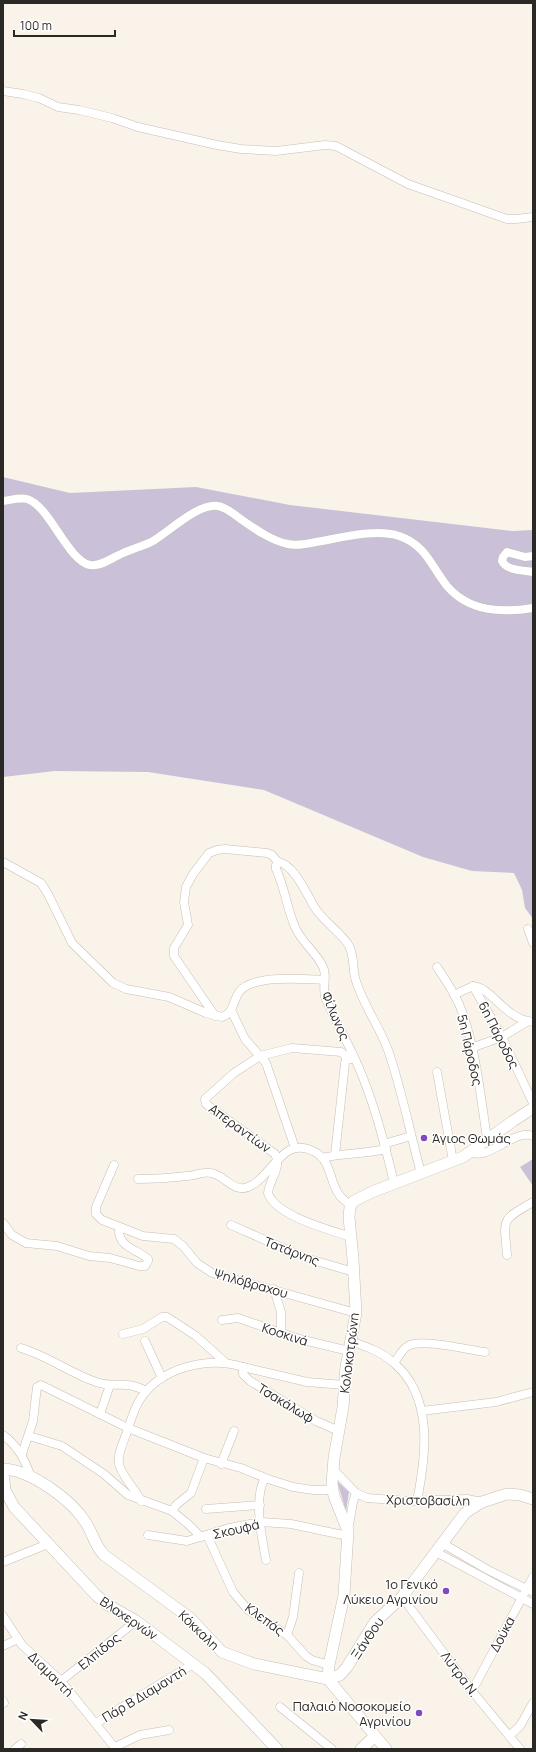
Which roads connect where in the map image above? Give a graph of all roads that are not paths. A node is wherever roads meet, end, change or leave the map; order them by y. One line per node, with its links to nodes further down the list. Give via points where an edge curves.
1 (3, 91): 2 (street, via 24,94 58,107 80,110 138,127 241,149 276,150 336,146 408,184 440,196 507,219)
2 (533, 217)
3 (3, 501): 6 (street, via 21,498 31,500 76,556 88,565 102,564 162,535 205,508 218,506 262,533 289,545 382,533 400,537 425,553 447,586 466,601 490,610 513,611)
4 (533, 556): 5 (street, via 525,557 507,552 502,561 511,568)
5 (533, 572)
6 (533, 608)
7 (3, 862): 16 (street, via 41,883 72,942 113,983 126,989 169,997)
8 (281, 862): 12 (street, Φίλωνος, via 276,865 276,870 295,927 323,966); 16 (street, via 267,853 216,850 205,857 186,887 184,902 188,925 174,948 174,956); 26 (street, via 296,876 325,922 350,948 356,981 387,1049)
9 (528, 929): 10 (street)
10 (533, 943)
11 (437, 967): 14 (street, 5η Πάροδος)
12 (324, 980): 15 (street, via 274,980 253,984 240,992); 21 (street, Φίλωνος, via 326,999)
13 (474, 986): 14 (street, 6η Πάροδος); 17 (street, via 486,992 512,1015); 18 (street, 6η Πάροδος)
14 (454, 995): 19 (street, 5η Πάροδος, via 461,1010)
15 (231, 1010): 16 (street, via 224,1016); 20 (street, via 245,1039)
16 (215, 1016)
17 (531, 1021): 18 (street)
18 (502, 1037): 19 (street); 24 (street, 6η Πάροδος)
19 (471, 1048): 28 (street, 5η Πάροδος)
20 (260, 1056): 22 (street, via 292,1048 341,1052); 30 (street, via 268,1067); 34 (street, Απεραντίων, via 234,1073 206,1097 206,1104 271,1150)
21 (355, 1059): 22 (street); 29 (street, Φίλωνος, via 367,1087)
22 (346, 1060): 32 (street)
23 (437, 1072): 35 (street)
24 (533, 1103)
25 (533, 1108): 28 (street)
26 (411, 1136): 29 (street); 37 (street)
27 (533, 1136): 31 (street, via 521,1136 478,1155)
28 (487, 1139): 31 (street)
29 (385, 1147): 32 (street); 39 (street, Φίλωνος)
30 (295, 1148): 33 (street, via 309,1149); 34 (street, Απεραντίων, via 284,1153)
31 (470, 1152): 35 (street)
32 (336, 1155): 33 (street)
33 (322, 1158): 41 (street, via 329,1169 337,1193)
34 (278, 1160): 38 (street, Απεραντίων, via 259,1181 244,1188 235,1187 209,1172 168,1179); 45 (street, Απεραντίων, via 268,1190 273,1201 299,1219)
35 (453, 1161): 37 (street)
36 (114, 1165): 44 (street, Ψηλόβραχου, via 95,1211 102,1220)
37 (421, 1173): 39 (street)
38 (138, 1179)
39 (394, 1184): 41 (street, via 361,1197)
40 (533, 1202): 46 (street, via 511,1215 505,1223)
41 (351, 1205): 45 (street, Κολοκοτρώνη, via 349,1217)
42 (3, 1223): 44 (street, via 12,1235 26,1242 57,1246 89,1256 145,1266 147,1257 130,1248 120,1238 119,1231)
43 (231, 1225): 47 (street, Τατάρνης, via 306,1258)
44 (122, 1228): 48 (street, Ψηλόβραχου, via 150,1238 174,1239 208,1271)
45 (352, 1237): 47 (street, Κολοκοτρώνη)
46 (508, 1256)
47 (354, 1272): 49 (street, Κολοκοτρώνη)
48 (274, 1289): 49 (street, Ψηλόβραχου); 51 (street, via 281,1312)
49 (356, 1314): 54 (street, Κολοκοτρώνη)
50 (222, 1320): 51 (street, Κοσκινά, via 238,1318)
51 (280, 1333): 54 (street, Κοσκινά, via 299,1339)
52 (123, 1334): 57 (street, via 167,1317 196,1336)
53 (145, 1341): 60 (street)
54 (350, 1346): 58 (street, via 373,1350); 62 (street, Κολοκοτρώνη)
55 (21, 1348): 61 (street, via 37,1353 91,1380)
56 (485, 1352): 58 (street, via 417,1344 407,1347)
57 (226, 1363): 59 (street, Τσακάλωφ); 60 (street, Τσακάλωφ, via 186,1367)
58 (394, 1363): 65 (street, via 418,1397)
59 (243, 1367): 62 (street, Τσακάλωφ, via 307,1382); 69 (street, Τσακάλωφ, via 243,1374 250,1381 322,1425)
60 (162, 1378): 63 (street, Τσακάλωφ)
61 (110, 1385): 63 (street, via 129,1384); 66 (street)
62 (344, 1386): 69 (street, Κολοκοτρώνη)
63 (146, 1391): 67 (street, Τσακάλωφ)
64 (533, 1392): 65 (street, via 496,1402)
65 (422, 1411): 83 (street, via 424,1459)
66 (100, 1414): 67 (street); 71 (street, via 39,1385)
67 (128, 1428): 73 (street); 82 (street, Τσακάλωφ, via 119,1464)
68 (234, 1431): 74 (street)
69 (340, 1431): 75 (street, Κολοκοτρώνη)
70 (3, 1435): 72 (street)
71 (29, 1436): 72 (street); 82 (street, via 62,1446 104,1474 126,1494)
72 (22, 1454): 77 (street)
73 (204, 1458): 74 (street); 87 (street, via 191,1494 176,1505)
74 (221, 1464): 78 (street, via 241,1468)
75 (333, 1469): 79 (street, Κολοκοτρώνη); 80 (street, Χριστοβασίλη)
76 (3, 1471): 77 (street, Κόκκαλη, via 16,1471); 92 (street, Βλαχερνών, via 5,1490 14,1507)
77 (30, 1477): 111 (street, Κόκκαλη, via 74,1507 104,1555 190,1618 222,1652 254,1664)
78 (265, 1478): 79 (street, via 301,1488); 85 (street)
79 (332, 1490): 89 (street, Κολοκοτρώνη)
80 (356, 1493): 83 (street, Χριστοβασίλη, via 372,1499); 89 (street)
81 (533, 1499): 84 (street, Χριστοβασίλη, via 506,1494)
82 (141, 1501): 87 (street)
83 (417, 1501): 84 (street, Χριστοβασίλη, via 459,1499)
84 (482, 1502): 93 (street, Ξάνθου, via 473,1506 460,1518)
85 (260, 1505): 86 (street); 88 (street)
86 (206, 1509)
87 (172, 1512): 91 (street)
88 (261, 1522): 89 (street, Σκουφά); 91 (street, Σκουφά); 94 (street)
89 (348, 1533): 110 (street, Κολοκοτρώνη, via 344,1595)
90 (148, 1535): 91 (street, Σκουφά, via 183,1541)
91 (204, 1536): 106 (street, Κλεπάς, via 235,1595 251,1612)
92 (48, 1544): 95 (street); 105 (street, Βλαχερνών, via 103,1601)
93 (439, 1548): 96 (street); 98 (street); 101 (street, Ξάνθου)
94 (266, 1560)
95 (3, 1562)
96 (486, 1569): 98 (street); 100 (street)
97 (299, 1573): 106 (street, via 293,1617)
98 (482, 1577): 102 (street)
99 (533, 1577): 100 (street, Δούκα)
100 (530, 1590): 102 (street, Δούκα)
101 (402, 1597): 111 (street, Ξάνθου, via 375,1622 343,1672); 113 (street, Λύτρα Ν.)
102 (521, 1598): 103 (street); 113 (street, Δούκα)
103 (533, 1604)
104 (3, 1616): 107 (street, Διαμαντή)
105 (136, 1621): 109 (street, Βλαχερνών); 112 (street, Ελπίδος)
106 (287, 1635): 110 (street, Κλεπάς, via 306,1656)
107 (18, 1639): 108 (street); 112 (street, Διαμαντή)
108 (3, 1646)
109 (193, 1664): 116 (street, Πάρ Β Διαμαντή); 121 (street, Βλαχερνών, via 209,1676)
110 (329, 1665): 111 (street, Κολοκοτρώνη)
111 (328, 1679): 118 (street)
112 (62, 1681): 116 (street, Διαμαντή)
113 (472, 1691): 119 (street, Λύτρα Ν.)
114 (533, 1703): 119 (street, via 520,1726)
115 (280, 1708): 122 (street)
116 (96, 1723): 120 (street, Διαμαντή)
117 (169, 1730): 120 (street, via 140,1735)
118 (375, 1736): 123 (street); 124 (street)
119 (509, 1736): 125 (street, Λύτρα Ν.)
120 (116, 1748)
121 (277, 1749)
122 (332, 1749)
123 (362, 1749)
124 (386, 1749)
125 (520, 1749)

